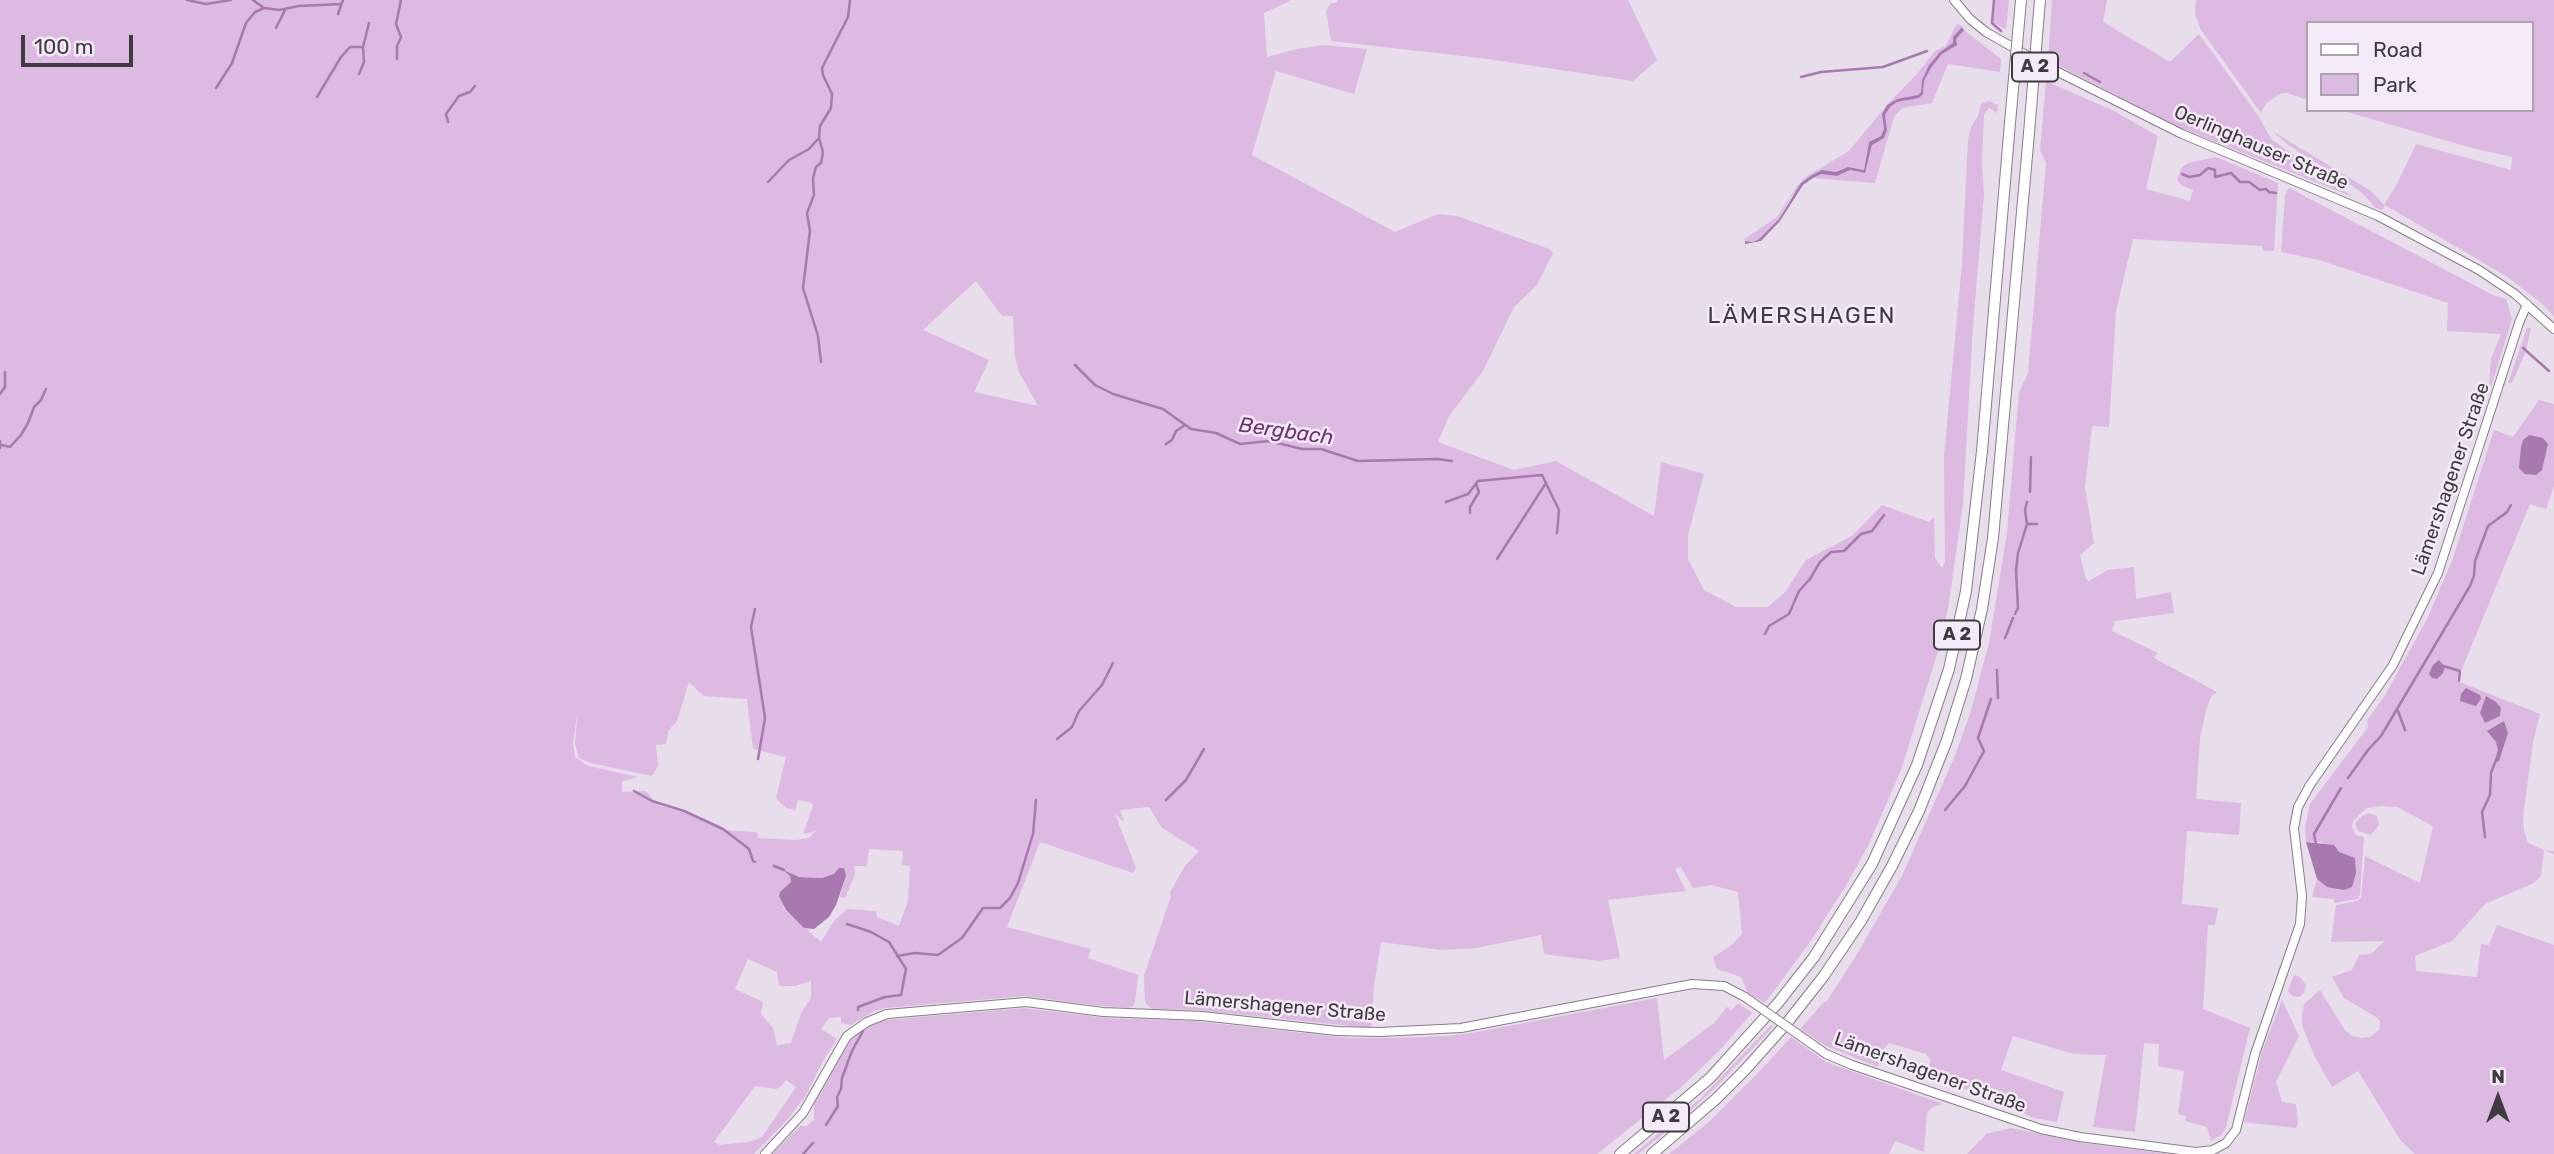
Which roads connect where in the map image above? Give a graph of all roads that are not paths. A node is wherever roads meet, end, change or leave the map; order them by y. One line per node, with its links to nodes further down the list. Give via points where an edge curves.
1 (1954, 0): 4 (main road, Oerlinghauser Straße, via 1986,32 2024,55 2182,134 2378,216 2479,270)
2 (2021, 0): 7 (highway, A 2, bridge, via 1968,578 1949,669 1917,765 1872,864 1814,957 1710,1078)
3 (2040, 0): 8 (highway, A 2, bridge, via 1993,538 1982,609 1947,740 1892,866 1823,977 1738,1077)
4 (2527, 304): 5 (main road, Oerlinghauser Straße); 6 (main road, Lämershagener Straße, bridge, via 2438,573 2389,671 2298,807 2294,828 2302,896 2300,924 2255,1054 2236,1130 2230,1140 2213,1150 2196,1152 2048,1130 1852,1065 1826,1054 1724,986 1692,984 1476,1025 1378,1032 1036,1003 887,1014 847,1036 803,1113)
5 (2554, 329)
6 (765, 1154)
7 (1620, 1154)
8 (1651, 1154)

